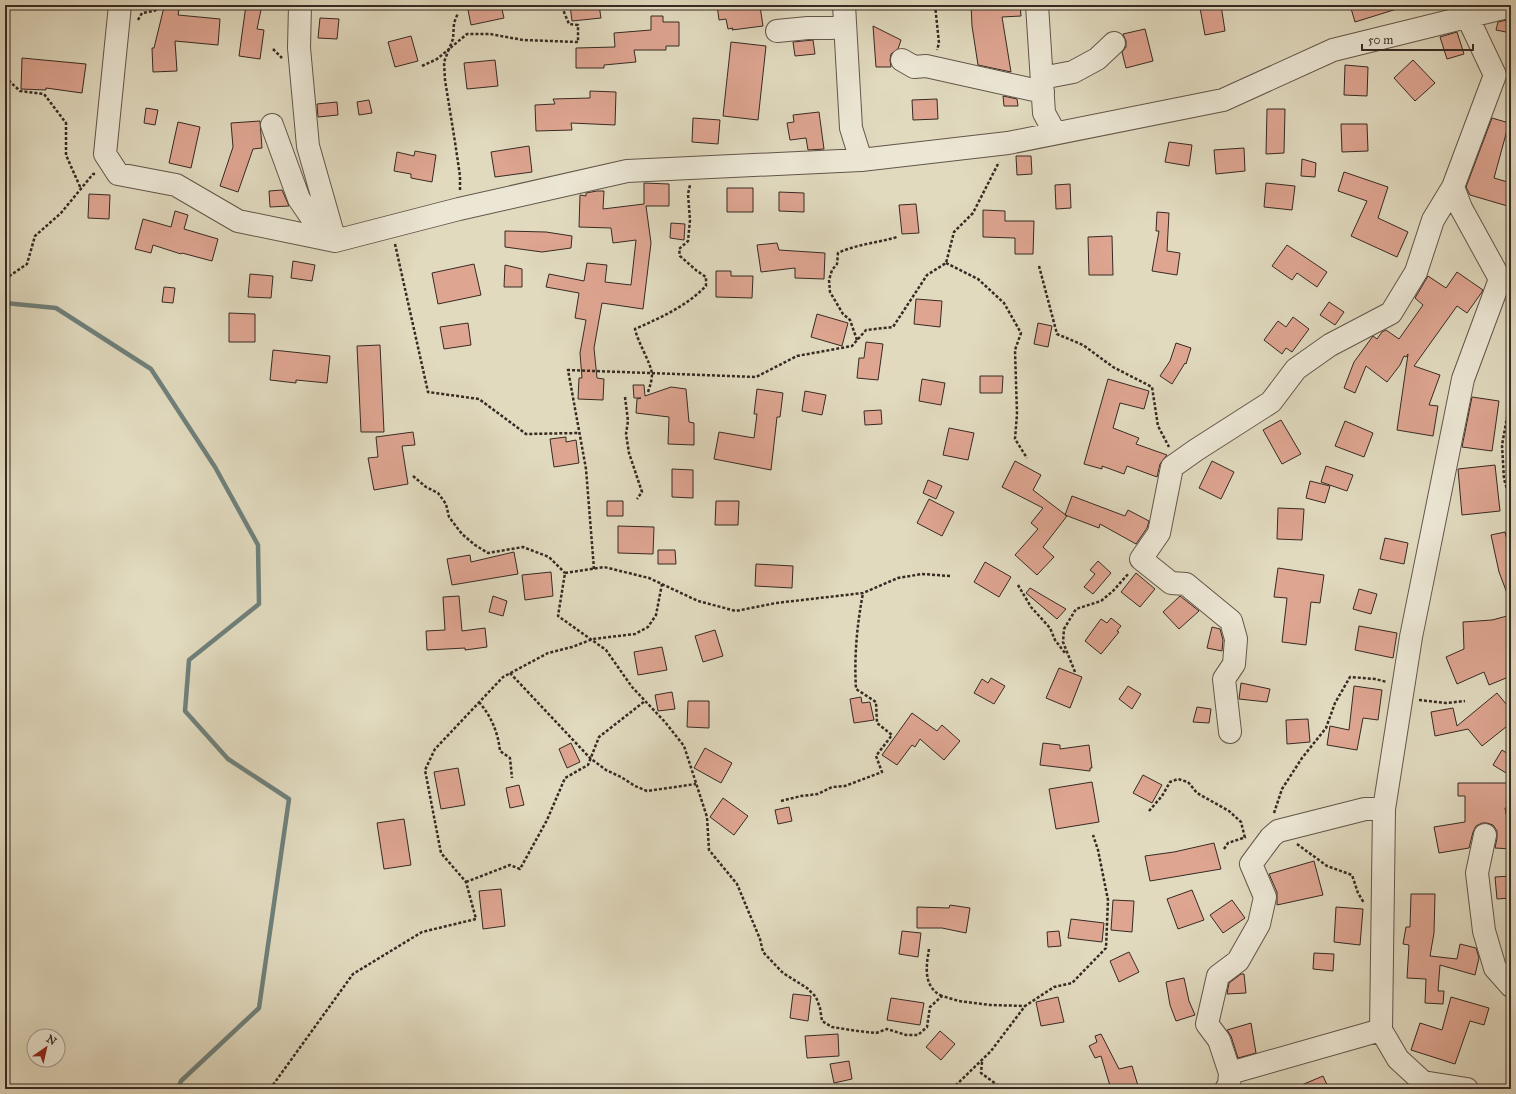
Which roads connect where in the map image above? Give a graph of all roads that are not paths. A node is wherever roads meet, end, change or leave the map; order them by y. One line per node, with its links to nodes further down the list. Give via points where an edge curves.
1 (120, 5): 15 (street, via 105,154 118,174 176,185 238,220)
2 (300, 5): 15 (street, via 299,48 308,146)
3 (1037, 5): 10 (street)
4 (1511, 6): 5 (street)
5 (1468, 10): 12 (street, via 1333,50 1222,100); 14 (street, via 1495,75)
6 (844, 15): 7 (street, via 831,28); 13 (street, via 851,128)
7 (777, 31)
8 (1114, 43): 10 (street, via 1097,59)
9 (902, 60): 10 (street, via 914,67 926,66)
10 (1042, 85): 12 (street, via 1044,113)
11 (272, 125): 15 (street, via 299,199 316,224)
12 (1055, 133): 13 (street, via 1008,144)
13 (861, 160): 15 (street, via 628,172 460,209)
14 (1453, 187): 16 (street, via 1433,220 1416,272 1391,313 1330,345 1296,369 1271,402 1172,467 1159,533 1141,559 1171,583 1186,584 1231,621 1236,639 1234,664 1224,679); 17 (street, via 1461,208 1500,279 1463,379 1411,637 1410,693)
15 (335, 241)
16 (1230, 732)
17 (1384, 809): 20 (street); 21 (street, via 1365,808 1278,831 1251,864 1265,897 1259,924 1238,961 1218,976 1207,1024 1219,1040)
18 (1485, 835): 19 (street, via 1477,873 1484,931 1495,968)
19 (1511, 986)
20 (1381, 1030): 21 (street); 22 (street, via 1398,1059)
21 (1228, 1081)
22 (1418, 1085): 23 (street)
23 (1467, 1089)

